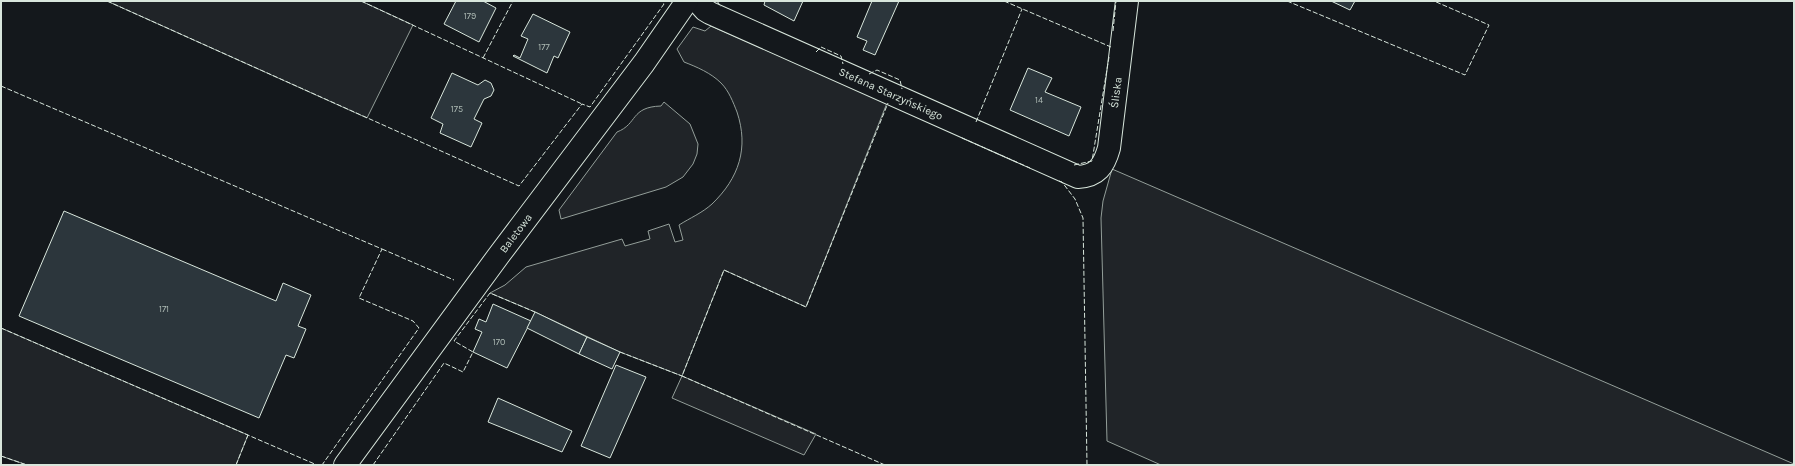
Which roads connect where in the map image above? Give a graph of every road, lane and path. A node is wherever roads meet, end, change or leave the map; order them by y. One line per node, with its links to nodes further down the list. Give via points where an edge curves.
1 (687, 1): 5 (street, Baletowa, via 644,63)
2 (698, 1): 4 (street, Stefana Starzyńskiego, via 710,13 979,134 1070,174 1078,177)
3 (1127, 1): 4 (street, Śliska, via 1109,148 1102,165)
4 (1089, 176)
5 (345, 465)

